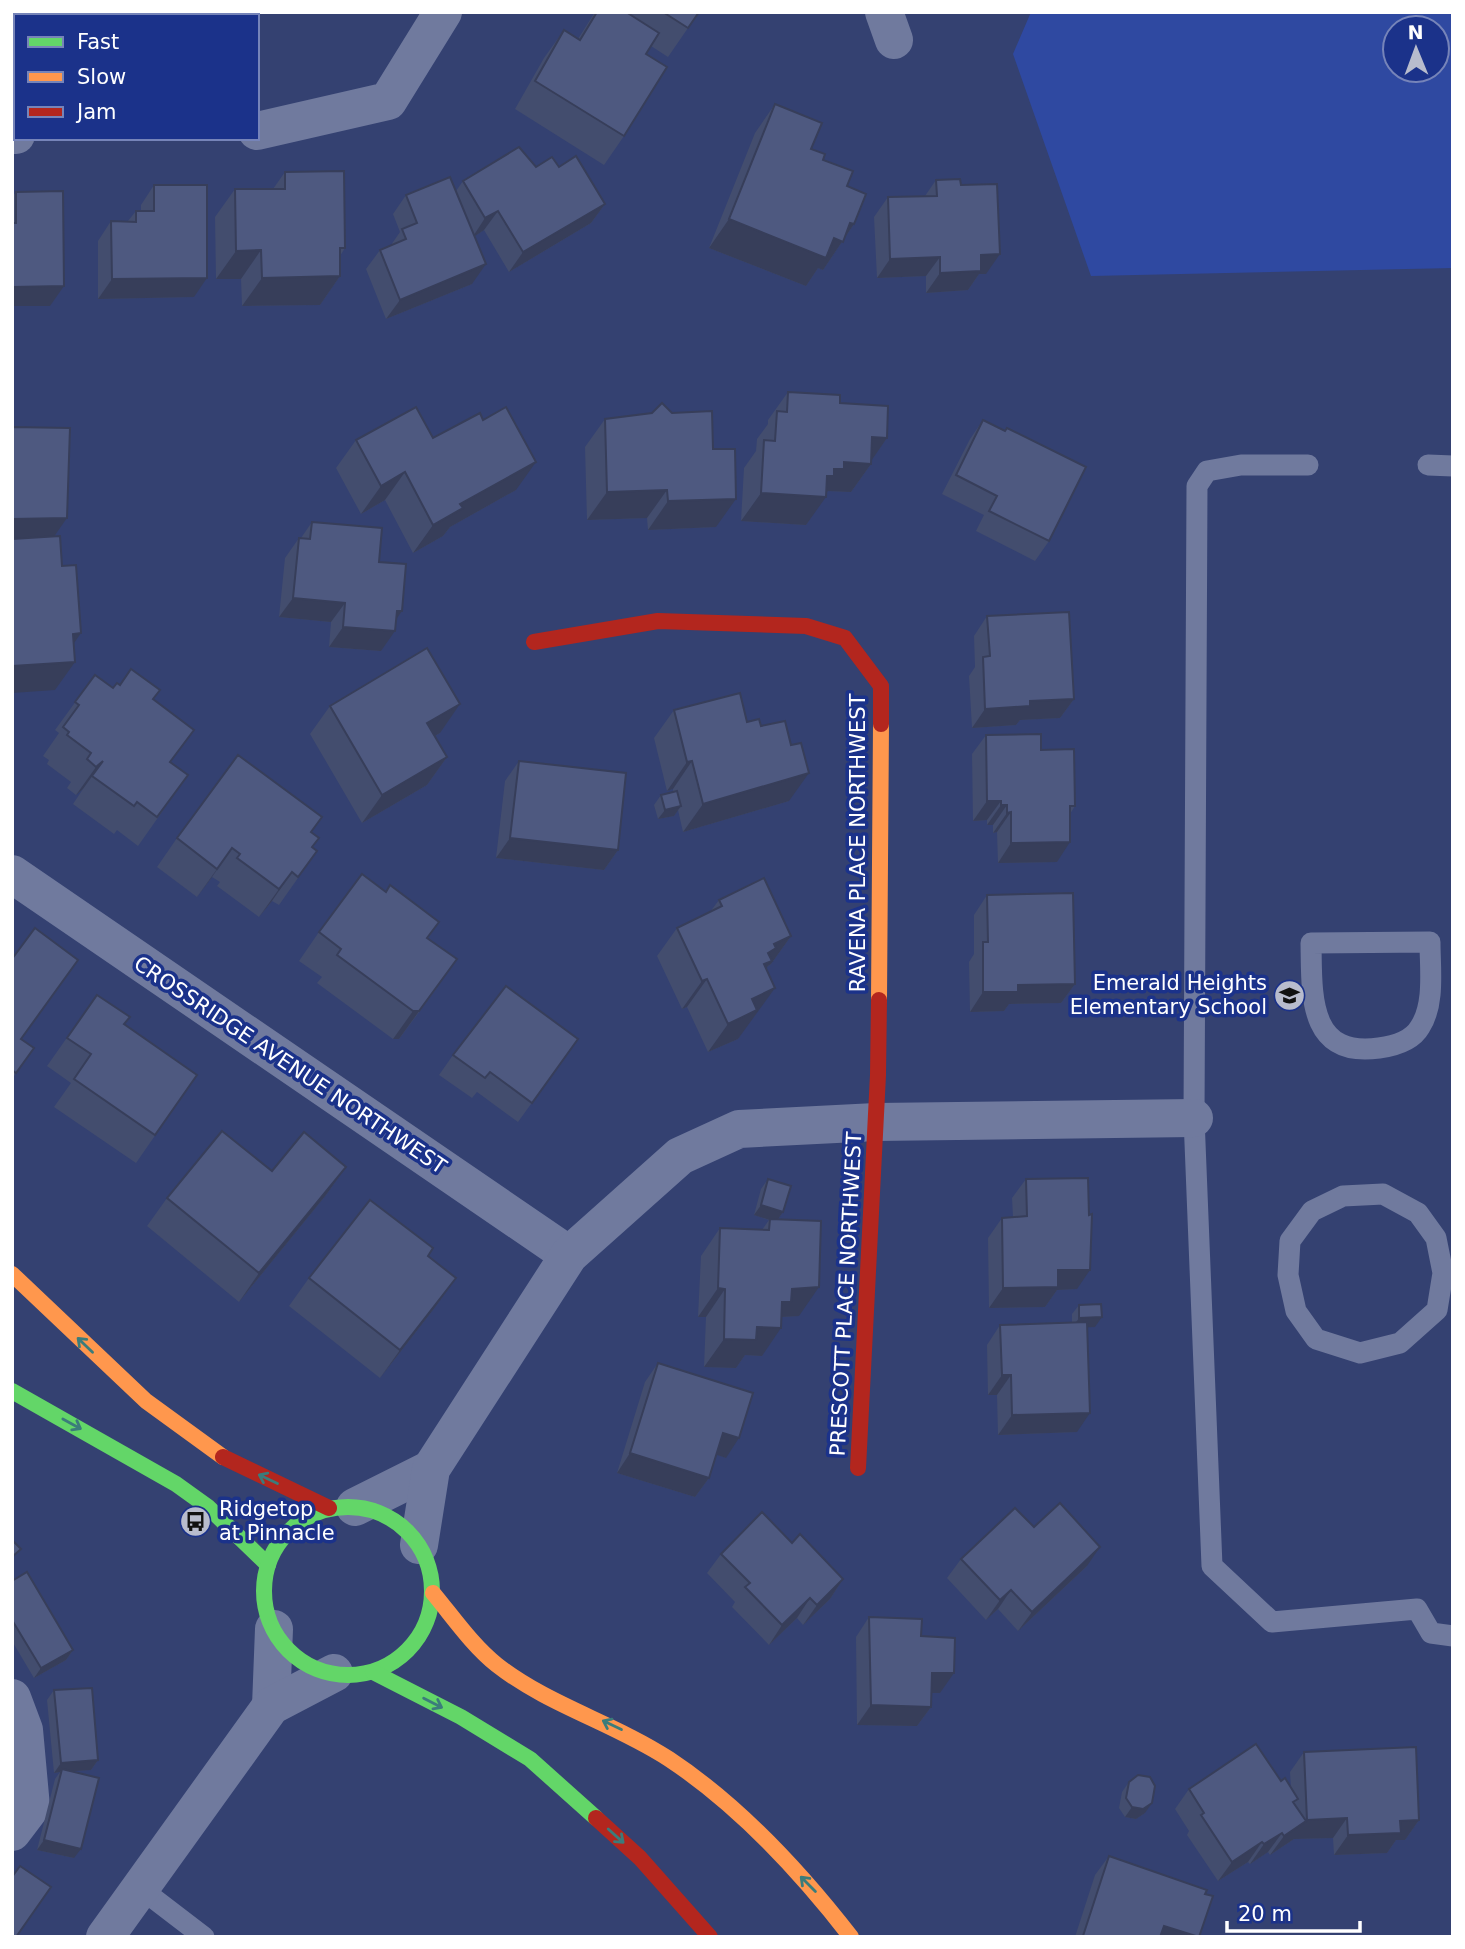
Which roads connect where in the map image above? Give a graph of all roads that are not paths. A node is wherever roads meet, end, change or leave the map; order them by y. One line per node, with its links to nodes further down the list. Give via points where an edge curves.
1 (443, 12): 2 (street, via 388,101)
2 (259, 131)
3 (1308, 465): 9 (lane, via 1241,465 1207,471 1197,486)
4 (1428, 465): 5 (lane)
5 (1453, 466)
6 (534, 642): 10 (main road, RAVENA PLACE NORTHWEST, via 658,621 806,626 845,638 881,686)
7 (12, 874): 11 (street, CROSSRIDGE AVENUE NORTHWEST)
8 (1430, 942): 8 (lane, via 1311,943 1312,1001 1327,1034 1341,1046 1360,1050 1401,1043 1420,1028 1429,1004)
9 (1194, 1118): 10 (street); 22 (lane, via 1212,1566 1272,1622 1416,1609 1431,1633)
10 (876, 1122): 11 (street, via 739,1129 680,1156); 15 (main road, PRESCOTT PLACE NORTHWEST)
11 (569, 1255): 16 (street)
12 (12, 1275): 17 (main road, one-way to 12, via 236,1464 158,1411)
13 (1437, 1310): 13 (lane, via 1443,1273 1436,1238 1418,1213 1383,1194 1343,1196 1312,1211 1290,1241 1288,1275 1296,1311 1316,1339 1360,1353 1400,1343)
14 (12, 1391): 19 (main road, one-way to 19, via 176,1483)
15 (858, 1468)
16 (431, 1469): 17 (street); 18 (street)
17 (342, 1508): 18 (main road, via 380,1512 402,1525); 19 (main road, via 303,1520 281,1539)
18 (419, 1545): 20 (main road, via 430,1568)
19 (268, 1565): 21 (main road, via 264,1591)
20 (433, 1593): 23 (main road, via 428,1619 415,1642 396,1660); 32 (main road, one-way to 20, via 822,1899 703,1783 625,1732 514,1678 494,1663)
21 (274, 1629): 24 (main road, via 298,1658); 26 (street)
22 (1453, 1636)
23 (373, 1672): 24 (main road); 31 (main road, one-way to 31, via 530,1759 640,1858)
24 (334, 1673): 26 (street)
25 (12, 1698): 27 (street, via 24,1730 31,1807)
26 (271, 1706): 28 (street)
27 (12, 1832)
28 (140, 1888): 29 (street); 30 (lane)
29 (105, 1937)
30 (204, 1937)
31 (710, 1937)
32 (851, 1937)

